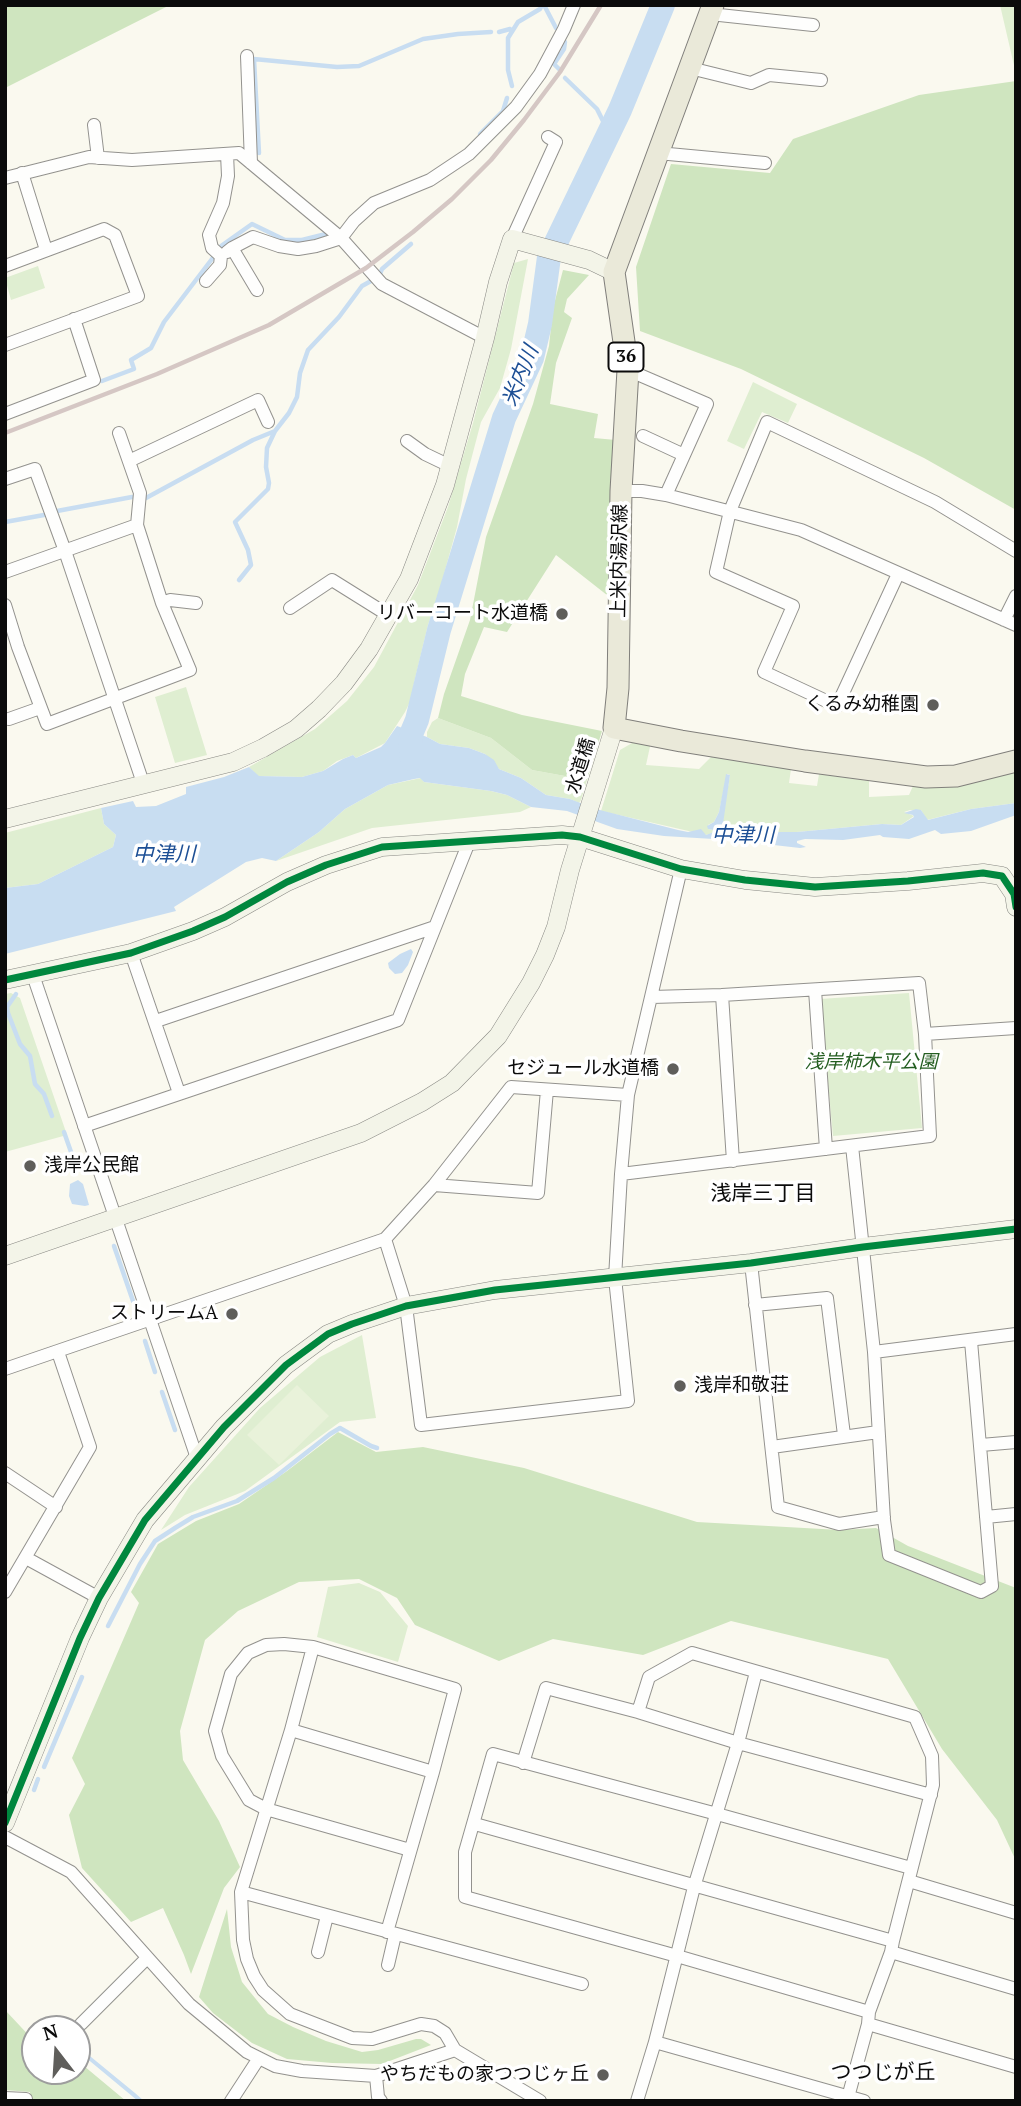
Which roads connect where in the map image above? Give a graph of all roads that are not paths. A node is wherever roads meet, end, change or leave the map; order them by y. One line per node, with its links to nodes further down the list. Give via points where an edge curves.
1 (574, 5): 16 (street, via 540,74 516,107 469,154 430,180 373,203)
2 (712, 10): 3 (street); 5 (main road, 上米内湯沢線 / 36)
3 (813, 25)
4 (247, 56): 12 (street)
5 (690, 68): 6 (street, via 751,83 769,75); 9 (main road, 上米内湯沢線 / 36)
6 (821, 80)
7 (94, 125): 11 (street)
8 (548, 137): 17 (street, via 556,142)
9 (658, 153): 13 (street); 21 (main road, 上米内湯沢線 / 36)
10 (227, 154): 11 (street); 12 (street, via 239,153); 19 (street, via 223,204 209,235 212,248)
11 (97, 158): 14 (street)
12 (251, 163): 16 (street)
13 (765, 163)
14 (22, 173): 15 (street); 18 (street)
15 (5, 178)
16 (341, 238): 19 (street, via 298,249 253,237); 25 (street, via 382,285)
17 (519, 240): 21 (street); 25 (street, via 498,282)
18 (46, 250): 20 (street); 24 (street, via 104,229 115,235 138,296)
19 (226, 252): 22 (street); 23 (street)
20 (5, 266)
21 (614, 272): 27 (main road, 上米内湯沢線 / 36)
22 (206, 281)
23 (257, 290)
24 (74, 319): 26 (street); 28 (street, via 94,380)
25 (485, 338): 35 (street)
26 (5, 345)
27 (628, 370): 33 (street, via 707,404); 37 (main road, 上米内湯沢線 / 36)
28 (5, 414)
29 (268, 422): 34 (street, via 258,400)
30 (120, 433): 34 (street)
31 (643, 436): 33 (street)
32 (407, 441): 35 (street)
33 (684, 455): 38 (street)
34 (129, 461): 40 (street, via 140,493)
35 (450, 466): 50 (street, via 409,579)
36 (5, 479): 41 (street, via 35,469)
37 (621, 491): 38 (street); 56 (main road, 上米内湯沢線 / 36)
38 (666, 495): 39 (street)
39 (730, 511): 42 (street, via 767,422 935,502); 44 (street, via 801,530); 44 (street, via 716,572 793,606 764,672 838,706)
40 (137, 525): 41 (street); 46 (street)
41 (65, 551): 43 (street); 53 (street)
42 (1016, 551)
43 (5, 572)
44 (898, 574): 51 (street)
45 (1016, 596): 51 (street)
46 (162, 603): 47 (street); 53 (street, via 190,670)
47 (195, 603)
48 (5, 605): 52 (street)
49 (289, 608): 50 (street, via 332,580)
50 (388, 615): 58 (street, via 344,683 296,729 233,762)
51 (1010, 623)
52 (12, 649): 54 (street)
53 (114, 698): 54 (street, via 47,724); 58 (street)
54 (40, 708): 55 (street)
55 (9, 719)
56 (614, 728): 57 (main road, via 926,777 956,776); 60 (street, 水道橋)
57 (1016, 761)
58 (144, 786): 59 (street)
59 (5, 819)
60 (580, 837): 61 (street); 62 (street); 83 (street, 水道橋, via 556,927 531,983 498,1036 452,1083 361,1133)
61 (469, 842): 64 (street); 65 (street, via 382,847 316,869 225,917)
62 (681, 869): 63 (street, via 815,887 983,873 1002,876 1014,894); 70 (street)
63 (1016, 907)
64 (435, 927): 71 (street); 75 (street, via 398,1020)
65 (131, 953): 66 (street); 71 (street)
66 (33, 975): 67 (street); 77 (street)
67 (5, 980)
68 (815, 990): 69 (street); 73 (street, via 919,983); 79 (street)
69 (722, 995): 70 (street); 80 (street)
70 (652, 997): 76 (street)
71 (156, 1021): 75 (street)
72 (1016, 1028): 73 (street)
73 (925, 1034): 78 (street, via 930,1136)
74 (547, 1090): 76 (street); 82 (street, via 511,1087); 82 (street, via 538,1193)
75 (179, 1093): 77 (street)
76 (628, 1095): 81 (street)
77 (84, 1126): 83 (street)
78 (852, 1146): 79 (street); 86 (street)
79 (826, 1149): 80 (street)
80 (733, 1161): 81 (street)
81 (621, 1174): 89 (street)
82 (434, 1185): 85 (street)
83 (114, 1219): 87 (street, 水道橋); 92 (street)
84 (1016, 1229): 86 (street)
85 (385, 1239): 91 (street); 92 (street)
86 (863, 1247): 88 (street); 96 (street)
87 (5, 1256)
88 (751, 1263): 89 (street); 90 (street)
89 (615, 1279): 91 (street, via 495,1290); 91 (street, via 628,1401 421,1425)
90 (755, 1305): 99 (street, via 827,1297); 102 (street)
91 (406, 1306): 103 (street, via 328,1334 309,1347)
92 (150, 1320): 95 (street); 103 (street)
93 (1016, 1334): 94 (street)
94 (971, 1340): 96 (street); 101 (street)
95 (58, 1352): 97 (street); 105 (street, via 90,1447)
96 (874, 1352): 98 (street)
97 (5, 1368)
98 (878, 1432): 99 (street); 107 (street)
99 (844, 1436): 102 (street)
100 (1016, 1441): 101 (street)
101 (981, 1445): 108 (street)
102 (772, 1447): 107 (street, via 779,1507 839,1524)
103 (197, 1458): 111 (street, via 145,1520)
104 (5, 1473): 105 (street)
105 (56, 1507): 109 (street)
106 (1016, 1514): 108 (street)
107 (884, 1517): 108 (street, via 889,1555 981,1592 992,1586)
108 (986, 1517)
109 (26, 1558): 110 (street); 111 (street)
110 (5, 1591)
111 (99, 1598): 122 (street)
112 (313, 1647): 115 (street); 118 (street, via 455,1689); 120 (street, via 266,1645 248,1653 231,1674 215,1731 222,1756 249,1800)
113 (756, 1672): 114 (street, via 692,1653 649,1677); 116 (street); 119 (street, via 915,1717 932,1756)
114 (638, 1712): 116 (street); 117 (street, via 546,1688)
115 (291, 1730): 118 (street); 120 (street)
116 (738, 1743): 119 (street); 121 (street)
117 (523, 1763): 121 (street); 123 (street, via 493,1754)
118 (433, 1772): 125 (street)
119 (931, 1796): 126 (street)
120 (266, 1809): 125 (street); 128 (street)
121 (718, 1814): 126 (street); 127 (street)
122 (5, 1823)
123 (475, 1824): 127 (street); 134 (street, via 465,1852 465,1897)
124 (5, 1837): 135 (street, via 71,1872)
125 (410, 1850): 131 (street)
126 (910, 1874): 129 (street); 132 (street)
127 (694, 1887): 132 (street); 134 (street)
128 (241, 1892): 130 (street); 142 (street, via 243,1940 250,1968 262,1990 290,2014 352,2038 372,2039 421,2024 434,2026)
129 (1016, 1913)
130 (327, 1916): 131 (street); 133 (street)
131 (391, 1934): 136 (street); 137 (street)
132 (892, 1947): 138 (street); 140 (street)
133 (318, 1952)
134 (677, 1956): 140 (street); 141 (street)
135 (147, 1958): 139 (street); 143 (street, via 189,2004)
136 (388, 1965)
137 (582, 1984)
138 (1016, 1989)
139 (90, 2015)
140 (869, 2018): 144 (street); 148 (street)
141 (655, 2042): 148 (street); 152 (street)
142 (455, 2050): 145 (street); 151 (street)
143 (259, 2058): 145 (street, via 302,2071); 149 (street)
144 (1016, 2067)
145 (376, 2076): 150 (street)
146 (5, 2098): 147 (street)
147 (26, 2099)
148 (847, 2099): 153 (street)
149 (231, 2101)
150 (381, 2101)
151 (540, 2101)
152 (637, 2101)
153 (864, 2101)

